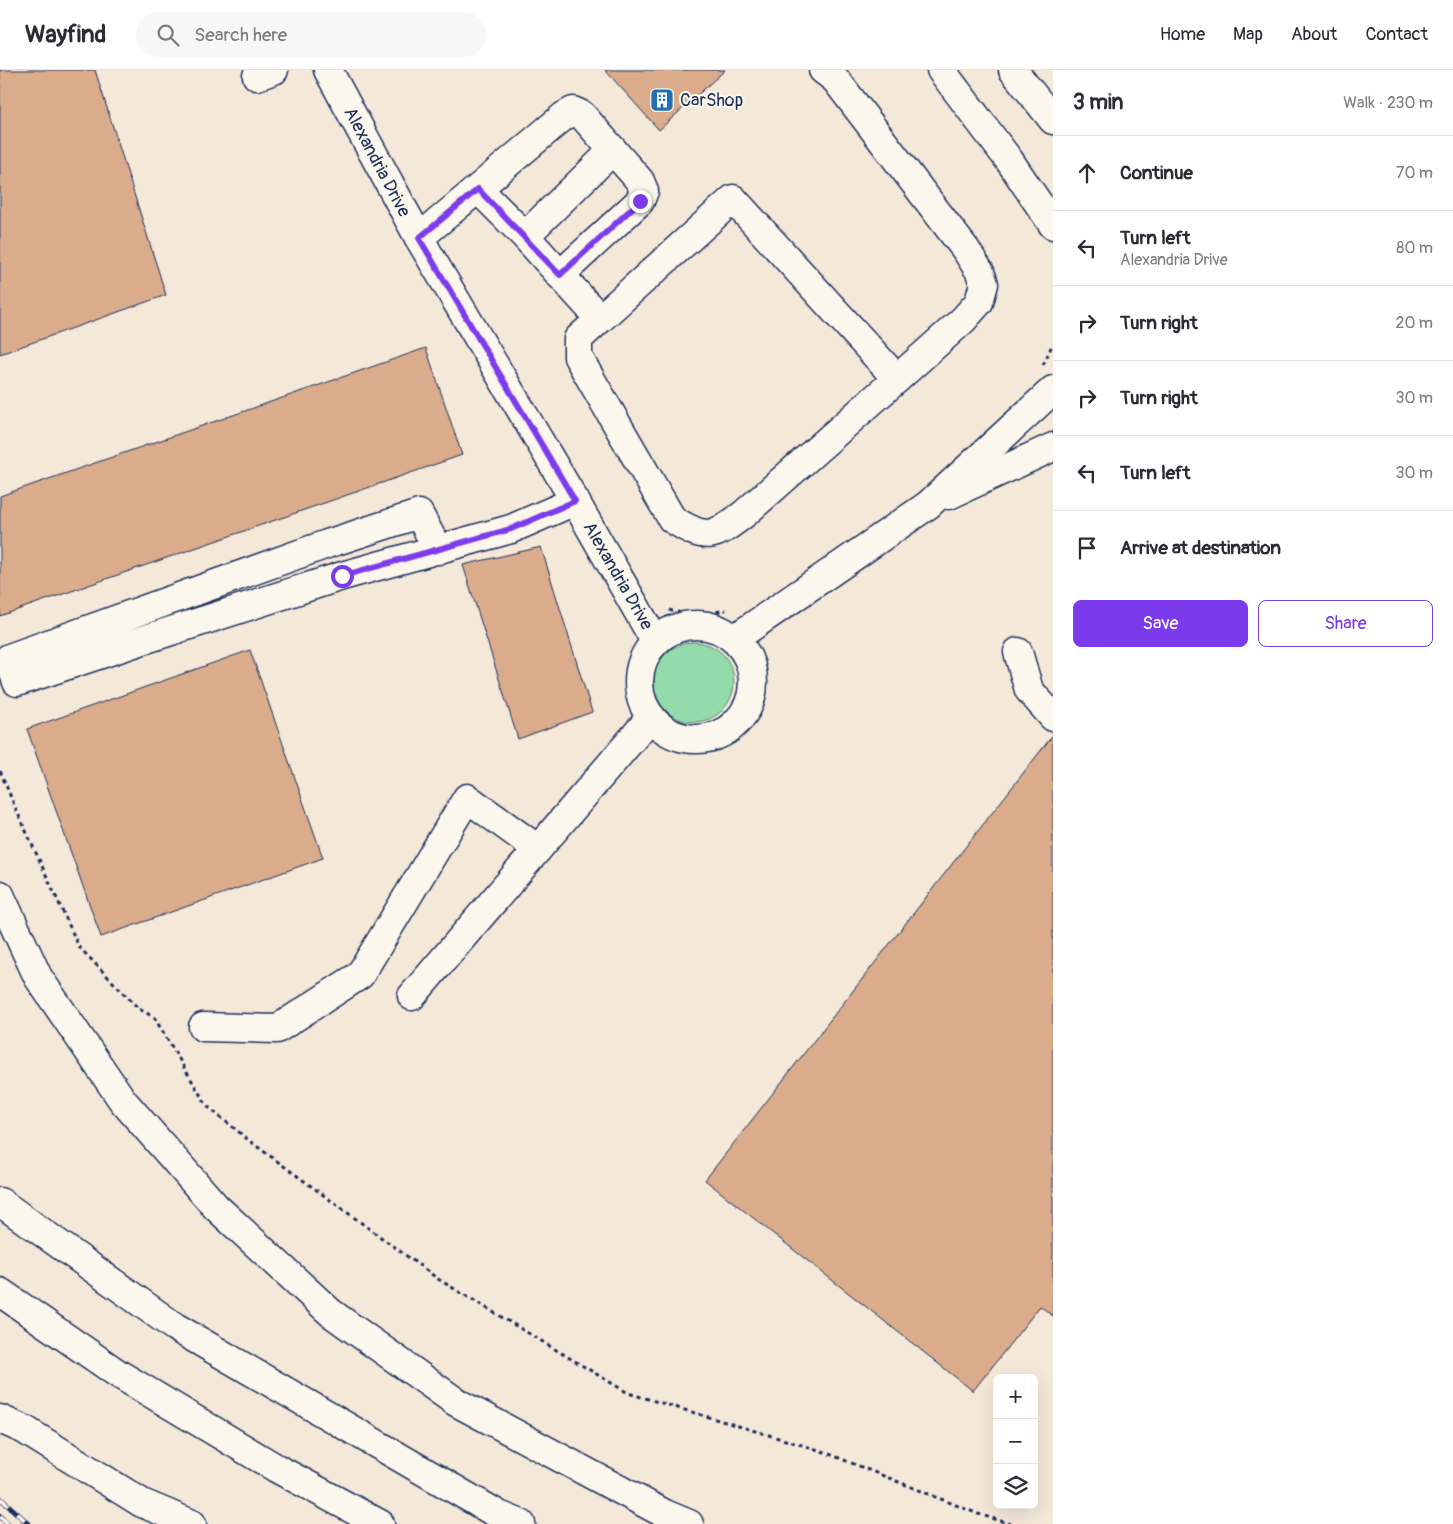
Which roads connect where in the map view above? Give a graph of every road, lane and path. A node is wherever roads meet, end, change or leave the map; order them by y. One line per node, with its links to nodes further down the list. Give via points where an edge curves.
1 (328, 70): 10 (main road, Alexandria Drive)
2 (824, 70): 14 (main road, via 836,80 966,250 984,284 979,302 963,320)
3 (941, 70): 8 (main road, via 1010,160)
4 (1013, 70): 5 (main road)
5 (1053, 120)
6 (613, 150): 7 (main road, via 582,115 573,111); 9 (main road); 11 (main road, via 640,181 644,191 640,201)
7 (478, 189): 9 (main road); 10 (main road)
8 (1053, 225)
9 (524, 236): 11 (main road)
10 (419, 238): 17 (main road, Alexandria Drive)
11 (560, 275): 12 (main road)
12 (600, 318): 14 (main road, via 733,199); 14 (main road, via 578,340 578,357 672,519 690,531 707,536 725,529 744,514)
13 (1053, 343): 15 (path)
14 (897, 379)
15 (1049, 383): 18 (main road)
16 (1053, 447): 18 (main road)
17 (575, 501): 19 (main road, via 511,529); 23 (main road, Alexandria Drive)
18 (928, 505): 22 (main road)
19 (438, 550): 19 (main road, via 342,576 17,682 9,658 419,514)
20 (666, 609): 21 (path, via 682,615)
21 (735, 609)
22 (734, 639): 23 (main road, via 705,626 694,626 675,630); 25 (main road, via 746,653 752,671 753,691 740,719 724,732 706,739 686,739 668,732)
23 (655, 641): 25 (main road, via 640,676 642,700)
24 (1018, 652): 26 (main road, via 1029,690)
25 (651, 717): 28 (main road)
26 (1053, 717)
27 (0, 772): 41 (path, via 79,947 138,1008 154,1017 208,1106 251,1142 438,1279 628,1393 822,1451 978,1514)
28 (538, 849): 30 (main road); 31 (main road, via 467,798 360,975 276,1029)
29 (0, 895): 40 (main road, via 38,977 123,1101 216,1207 331,1313 456,1402)
30 (412, 996)
31 (203, 1027)
32 (0, 1202): 39 (main road, via 175,1327 499,1515)
33 (0, 1292): 38 (main road, via 117,1373 276,1468)
34 (0, 1408): 36 (main road)
35 (0, 1420): 36 (main road)
36 (25, 1430): 37 (main road, via 142,1502)
37 (192, 1524)
38 (380, 1524)
39 (521, 1524)
40 (689, 1524)
41 (1011, 1524)

